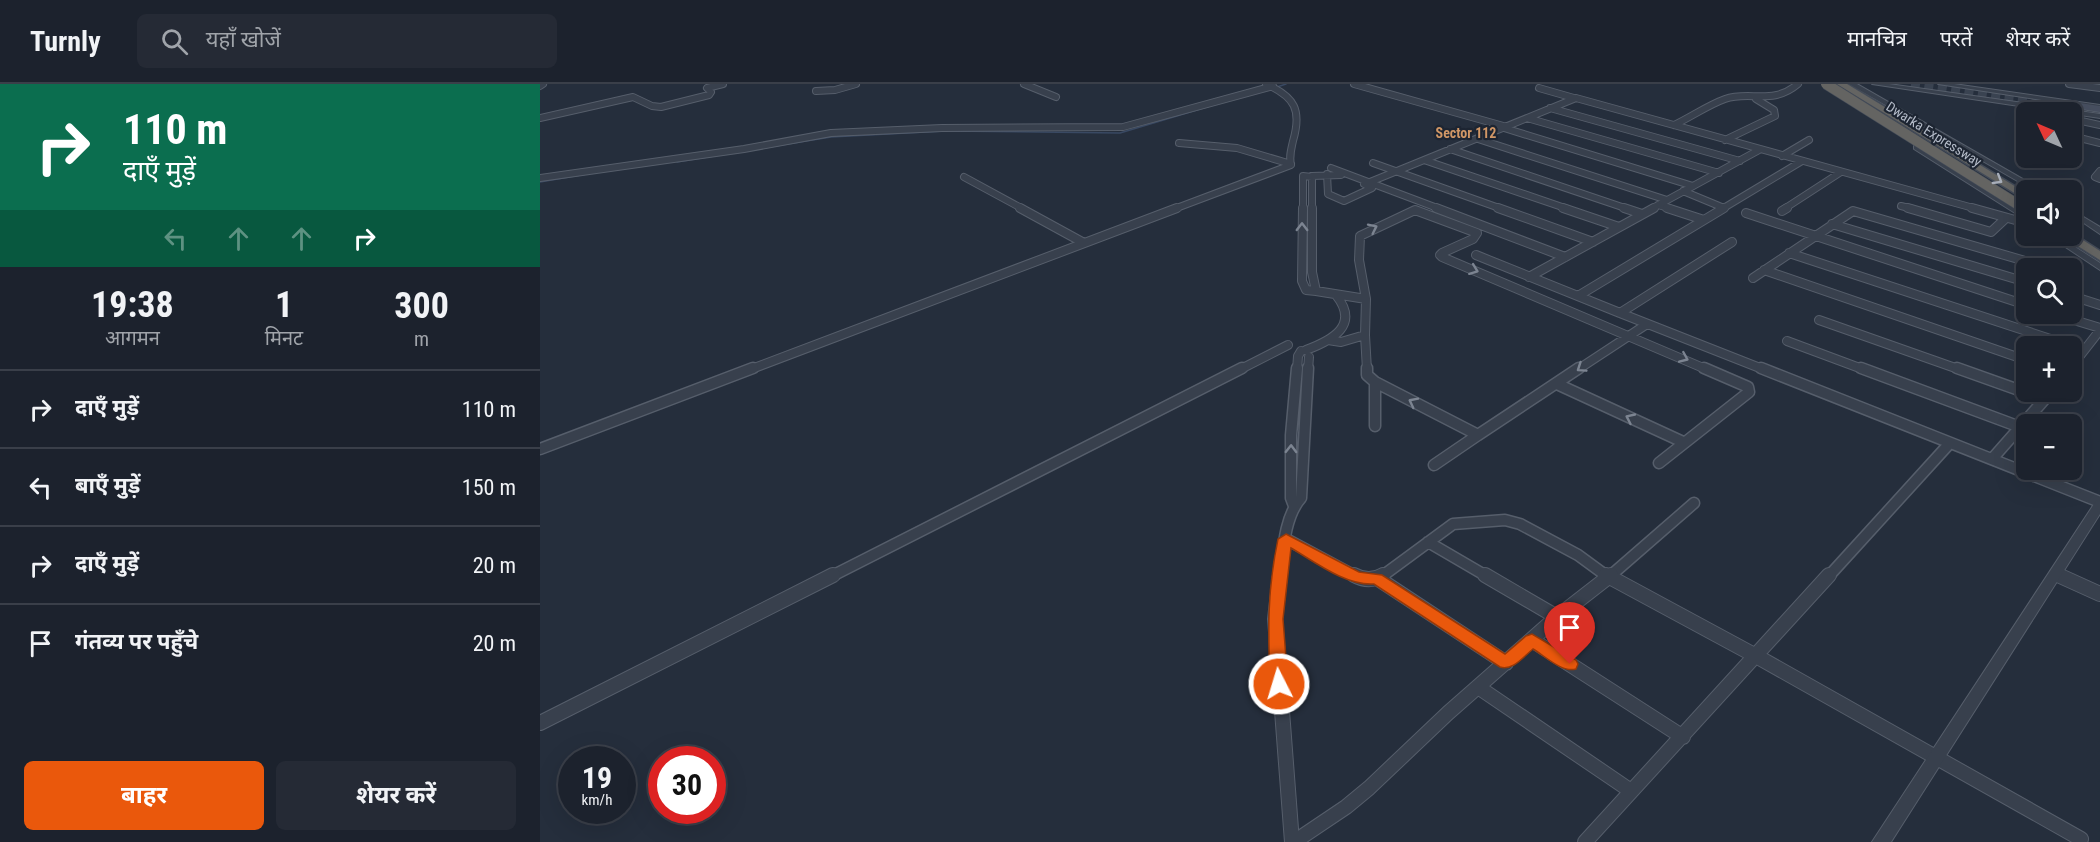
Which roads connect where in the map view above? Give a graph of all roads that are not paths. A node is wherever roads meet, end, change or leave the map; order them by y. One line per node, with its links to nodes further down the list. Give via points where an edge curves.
1 (723, 84): 25 (street, via 707,88 711,93 706,96 663,106 652,106 633,97)
2 (821, 84): 3 (street, via 816,91)
3 (856, 84)
4 (1024, 84): 18 (street)
5 (1354, 84): 30 (street)
6 (1798, 84): 20 (street, via 1775,96)
7 (1820, 84): 65 (street)
8 (1826, 84): 66 (highway, Dwarka Expressway, bridge)
9 (1841, 84): 62 (highway, Dwarka Expressway, one-way to 62)
10 (1854, 84): 57 (street)
11 (1875, 84): 22 (street)
12 (1941, 84): 23 (street)
13 (2069, 84): 15 (street)
14 (1272, 85): 44 (street, via 1288,94 1296,108 1289,152); 55 (street, via 1120,128 942,128 831,133)
15 (2080, 85): 17 (street)
16 (1539, 88): 19 (street)
17 (2100, 88)
18 (1056, 97)
19 (1574, 98): 21 (street); 28 (street)
20 (1756, 99): 28 (street, via 1727,98); 33 (street, via 1774,110 1775,115)
21 (1550, 108): 26 (street); 41 (street)
22 (2084, 110): 23 (main road); 24 (street)
23 (2100, 111)
24 (2082, 112)
25 (540, 118)
26 (1527, 118): 30 (street); 51 (street)
27 (2082, 123): 29 (street)
28 (1674, 125): 33 (street)
29 (2100, 125)
30 (1506, 127): 32 (street); 60 (street)
31 (2082, 138): 36 (street)
32 (1478, 139): 37 (street); 45 (street)
33 (1725, 140): 38 (street)
34 (1809, 140): 39 (street)
35 (1179, 143): 44 (street, via 1237,148)
36 (2100, 143)
37 (1450, 149): 40 (street); 59 (street)
38 (1759, 150): 39 (street); 41 (street)
39 (1782, 156): 42 (street)
40 (1424, 160): 47 (street); 79 (street)
41 (1740, 162): 51 (street)
42 (1802, 162): 49 (street); 69 (street)
43 (1373, 163): 47 (street)
44 (1291, 164): 86 (street)
45 (1569, 169): 50 (street); 63 (street)
46 (1329, 171): 46 (street, via 1340,175 1372,188 1340,200 1328,194); 52 (street); 58 (street)
47 (1397, 171): 58 (street); 83 (street)
48 (2100, 171): 56 (street, via 2095,177)
49 (1841, 172): 70 (street); 74 (street)
50 (1561, 173)
51 (1719, 173): 60 (street)
52 (1312, 176): 97 (street, one-way to 52, via 1303,176); 98 (street)
53 (964, 177): 86 (street)
54 (1553, 177): 59 (street)
55 (540, 178)
56 (2100, 179)
57 (2021, 180)
58 (1370, 182): 93 (street)
59 (1544, 182): 73 (street)
60 (1693, 186): 61 (street)
61 (1683, 191): 63 (street); 69 (street)
62 (2016, 192)
63 (1667, 200): 67 (street)
64 (2016, 200): 65 (street)
65 (2001, 202): 71 (street)
66 (2016, 204)
67 (1658, 205): 73 (street); 76 (street)
68 (1901, 206): 74 (street, via 1991,232)
69 (1724, 207): 76 (street)
70 (1782, 211)
71 (2016, 212)
72 (1746, 213): 82 (street)
73 (1642, 214): 79 (street)
74 (2006, 218): 77 (street)
75 (2082, 219): 81 (street)
76 (1704, 220): 107 (street)
77 (2016, 220)
78 (1832, 224): 82 (street); 88 (street, via 1857,211); 96 (street)
79 (1619, 227): 83 (street)
80 (2082, 231): 85 (highway)
81 (2100, 231)
82 (1816, 237): 90 (street); 110 (street)
83 (1593, 242): 93 (street)
84 (1732, 242): 112 (street)
85 (2100, 242)
86 (1084, 243): 136 (street)
87 (2082, 245): 92 (highway)
88 (1977, 246): 94 (street); 96 (street)
89 (2068, 246): 100 (street)
90 (1789, 253): 101 (street); 122 (street)
91 (1476, 255): 99 (street)
92 (2100, 256)
93 (1565, 257): 102 (street)
94 (2016, 258)
95 (1518, 260): 99 (street)
96 (1959, 261): 104 (street)
97 (1302, 263): 98 (street); 105 (street, via 1302,284 1306,290)
98 (1312, 264): 105 (street)
99 (1505, 267): 102 (street)
100 (2100, 267)
101 (1764, 270): 103 (street); 124 (street)
102 (1529, 277): 107 (street)
103 (1753, 278)
104 (2016, 279)
105 (1316, 291): 106 (street)
106 (1336, 295): 108 (street); 119 (street, via 1346,307 1348,318)
107 (1578, 296): 112 (street)
108 (1366, 299): 117 (street); 118 (street, one-way to 118, via 1359,260 1360,236 1404,213 1421,210 1477,233 1441,256)
109 (2082, 299): 111 (street)
110 (2016, 302)
111 (2100, 305)
112 (1620, 313): 115 (street)
113 (1819, 320): 127 (street)
114 (2082, 323): 116 (street)
115 (1647, 324): 118 (street); 135 (street)
116 (2100, 329): 122 (street)
117 (1365, 335): 119 (street, via 1341,342); 125 (street, via 1367,375)
118 (1630, 336): 126 (street, one-way to 126); 134 (street, one-way to 134, via 1749,388 1749,392)
119 (1328, 340): 142 (street, via 1305,352 1301,498 1294,506)
120 (1788, 341): 131 (street)
121 (1288, 345): 153 (street)
122 (2084, 351): 123 (street)
123 (2082, 354)
124 (2016, 357)
125 (1376, 382): 130 (street); 133 (street, one-way to 125)
126 (1557, 384): 133 (street); 134 (street, one-way to 126)
127 (2016, 385)
128 (2041, 402): 129 (street)
129 (2031, 414)
130 (1375, 426)
131 (2016, 426)
132 (2016, 432): 137 (street)
133 (1478, 435): 139 (street)
134 (1683, 442): 138 (street)
135 (1950, 443): 137 (street); 150 (street)
136 (542, 445)
137 (1992, 459): 141 (street)
138 (1659, 464)
139 (1434, 465)
140 (1694, 503): 145 (street)
141 (2099, 510): 144 (street)
142 (1286, 539): 146 (street, via 1354,576); 158 (street, via 1275,638)
143 (1428, 542): 145 (street, via 1453,524 1512,521 1538,531); 146 (street); 148 (street)
144 (2055, 574): 147 (street); 155 (street)
145 (1609, 577): 148 (street); 150 (street)
146 (1377, 578): 151 (street)
147 (2100, 594)
148 (1557, 617): 149 (street)
149 (1532, 640): 151 (street); 154 (street)
150 (1756, 656): 154 (street); 155 (street)
151 (1506, 663): 152 (street)
152 (1478, 687): 156 (street); 158 (street, via 1370,788)
153 (540, 723)
154 (1683, 737): 156 (street)
155 (1936, 756): 157 (street); 160 (street)
156 (1631, 791): 159 (street)
157 (2081, 839)
158 (1293, 842)
159 (1585, 842)
160 (1881, 842)

